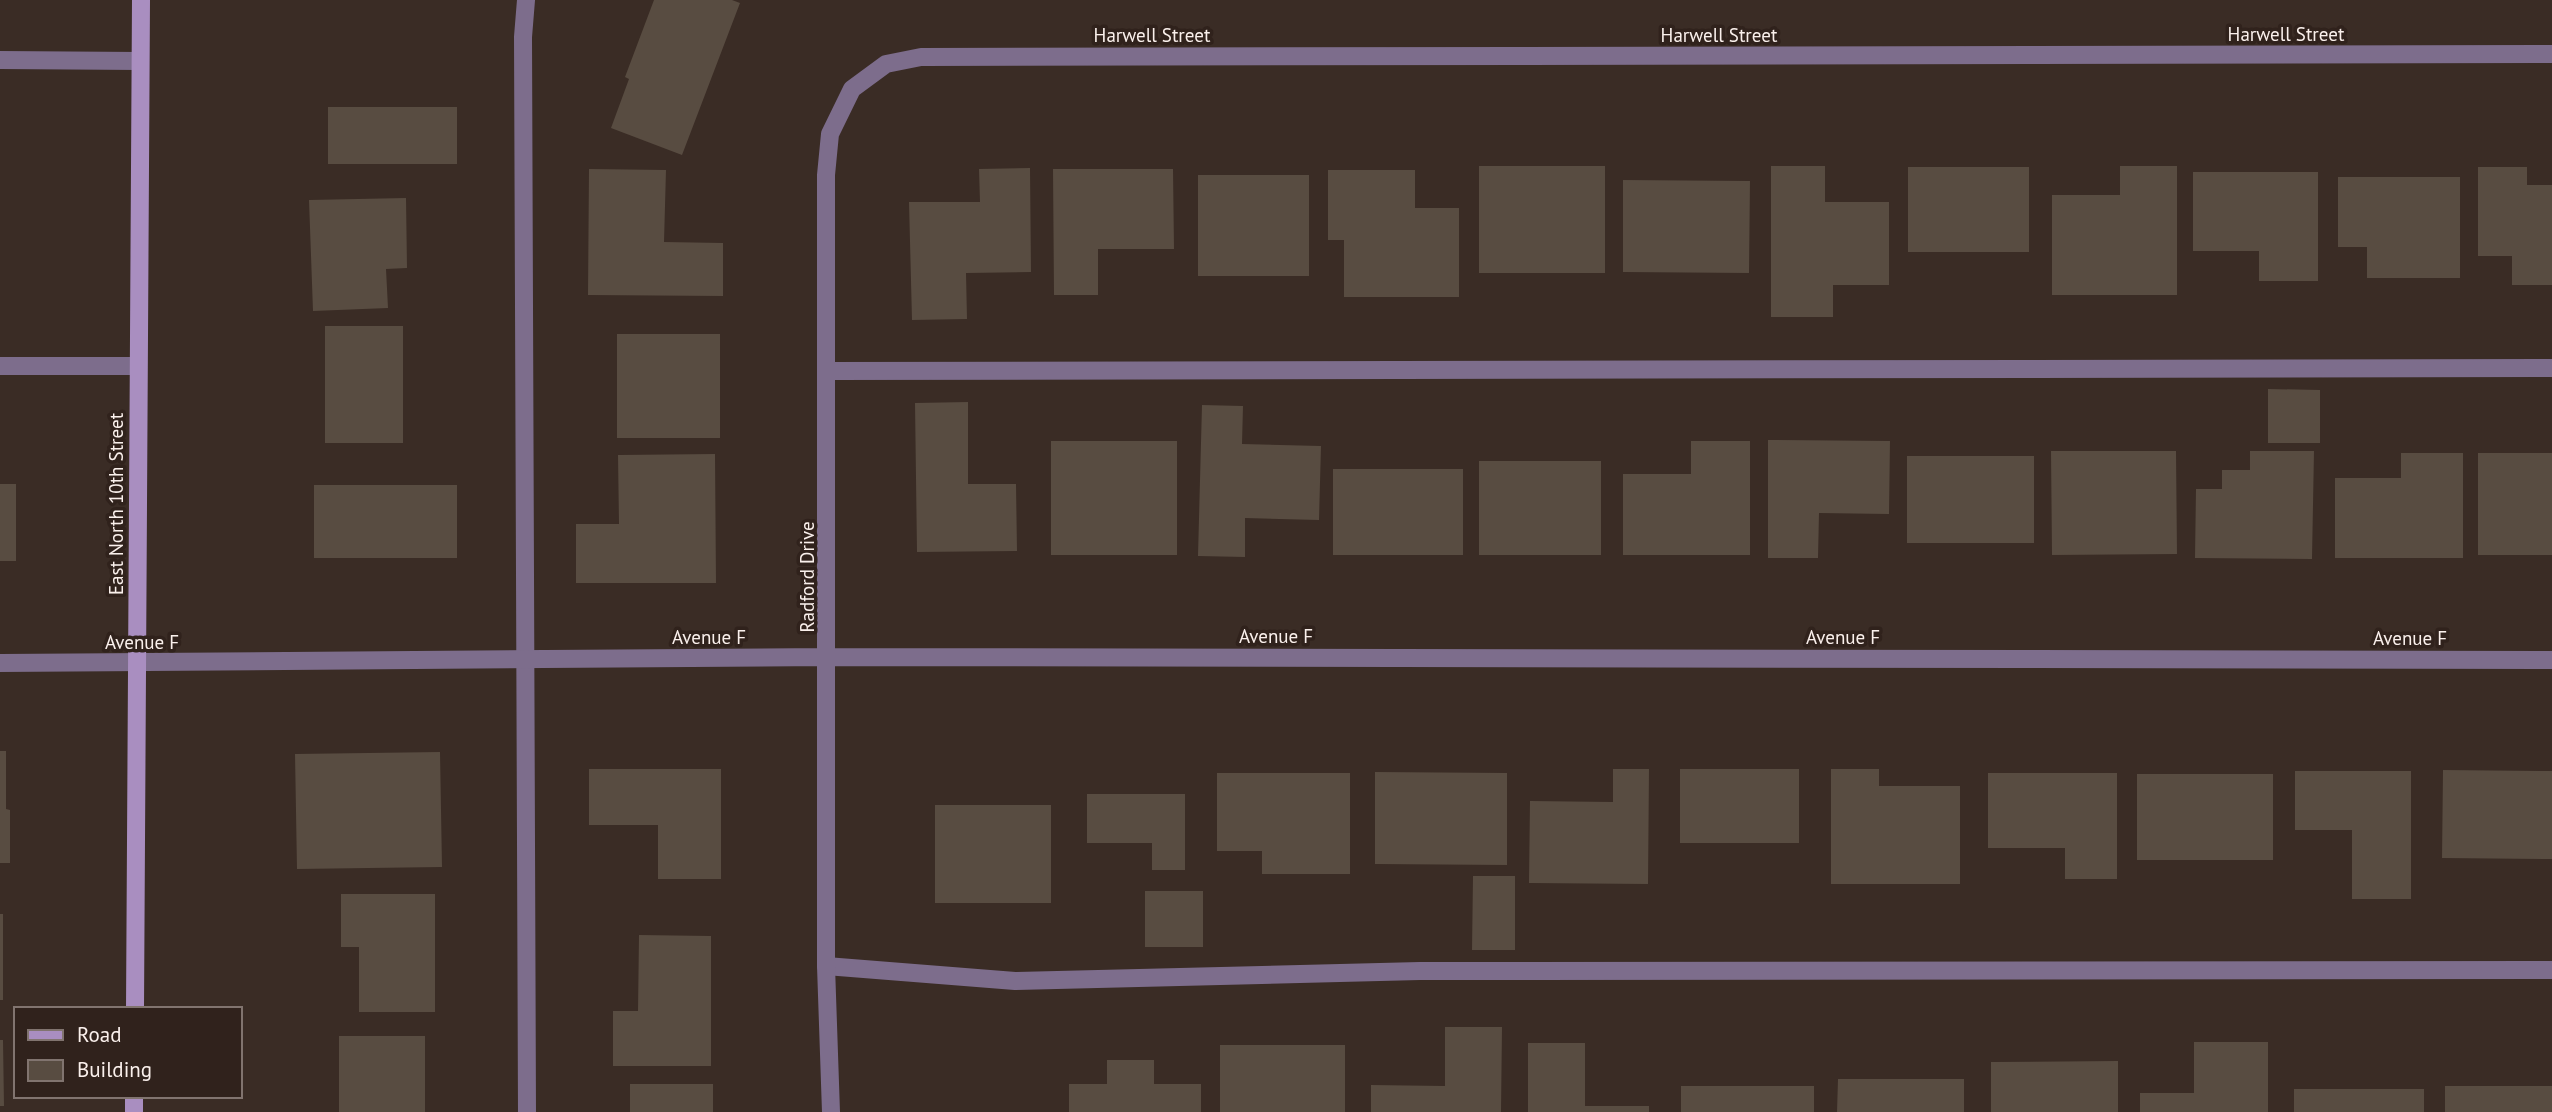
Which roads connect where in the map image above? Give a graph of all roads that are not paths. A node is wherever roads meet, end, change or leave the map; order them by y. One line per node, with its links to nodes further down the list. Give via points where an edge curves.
1 (141, 0): 5 (main road, East North 10th Street)
2 (526, 0): 12 (street)
3 (2552, 54): 6 (street, Harwell Street, via 921,57)
4 (0, 60): 5 (street)
5 (140, 61): 8 (main road, East North 10th Street)
6 (886, 64): 10 (street, Radford Drive, via 852,89 830,134)
7 (0, 366): 8 (street)
8 (138, 366): 15 (main road, East North 10th Street)
9 (2552, 368): 10 (street)
10 (827, 371): 11 (street, Radford Drive)
11 (828, 657): 12 (street, Avenue F); 13 (street, Avenue F); 16 (street, Radford Drive)
12 (526, 659): 15 (street, Avenue F); 19 (street)
13 (2552, 660)
14 (0, 663): 15 (street, Avenue F)
15 (135, 663): 18 (main road, East North 10th Street)
16 (826, 965): 17 (street, via 1015,981 1420,971); 20 (street, Radford Drive)
17 (2552, 970)
18 (135, 1007)
19 (527, 1112)
20 (831, 1112)

